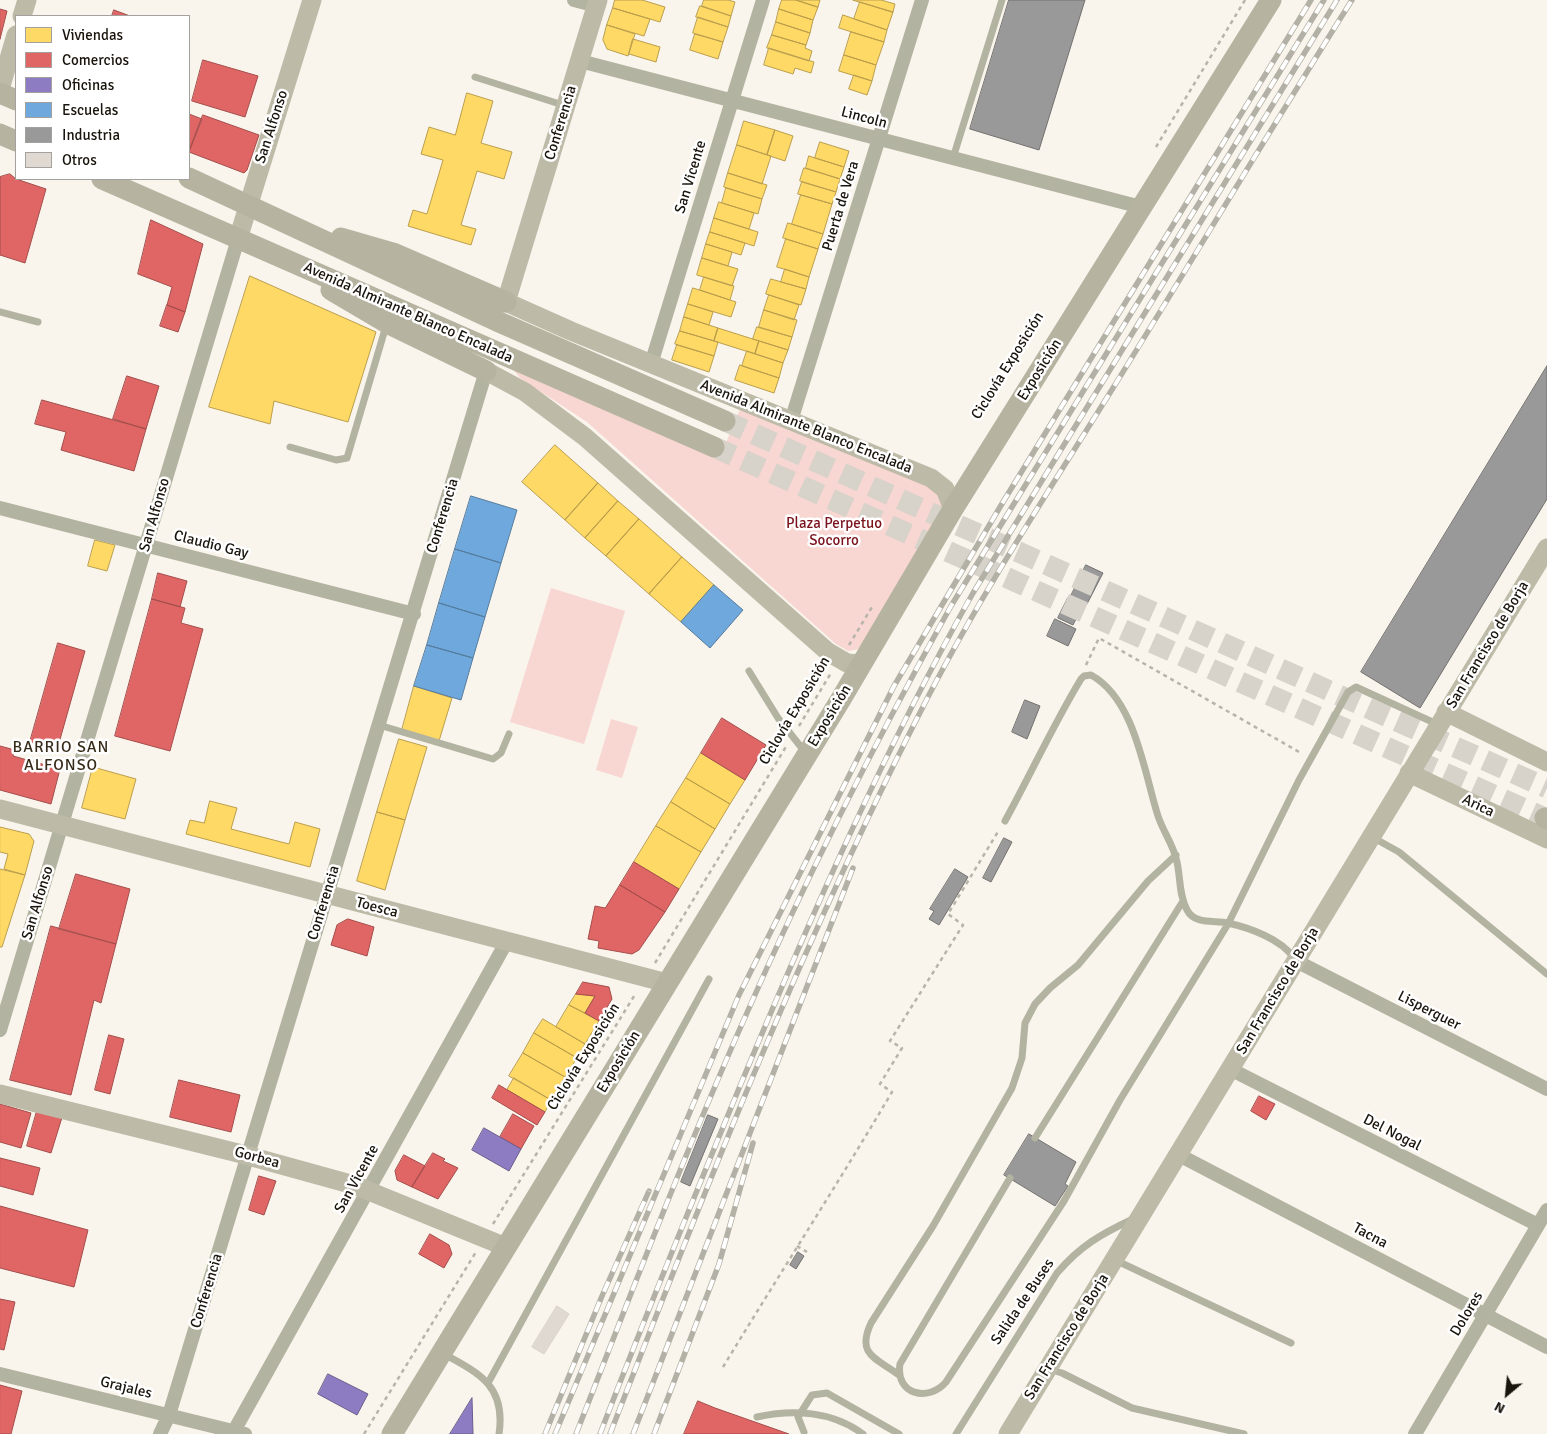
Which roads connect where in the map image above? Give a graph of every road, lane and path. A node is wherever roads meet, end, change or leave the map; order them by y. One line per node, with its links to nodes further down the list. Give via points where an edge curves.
1 (27, 0): 10 (street)
2 (312, 0): 26 (street, San Alfonso)
3 (574, 0): 9 (street)
4 (763, 0): 17 (street, San Vicente)
5 (922, 0): 20 (street, Puerta de Vera)
6 (1002, 0): 23 (lane)
7 (1245, 0): 22 (path)
8 (1271, 0): 27 (main road, Exposición)
9 (598, 3): 12 (street, Conferencia)
10 (22, 15)
11 (15, 38): 14 (street)
12 (580, 61): 17 (street, Lincoln); 18 (street, Conferencia)
13 (475, 77): 18 (lane)
14 (0, 90)
15 (0, 93): 16 (main road)
16 (15, 100)
17 (732, 101): 20 (street, Lincoln); 35 (street, San Vicente)
18 (566, 106): 31 (street, Conferencia)
19 (0, 134): 21 (main road)
20 (879, 139): 23 (street, Lincoln); 38 (street, Puerta de Vera)
21 (15, 141)
22 (1153, 151)
23 (953, 158): 27 (street, Lincoln)
24 (190, 178): 26 (main road, Avenida Almirante Blanco Encalada)
25 (104, 180): 29 (main road, Avenida Almirante Blanco Encalada)
26 (248, 205): 28 (main road, Avenida Almirante Blanco Encalada); 29 (street, San Alfonso)
27 (1141, 207): 42 (main road, Exposición)
28 (309, 232): 31 (main road, via 348,239 393,253); 37 (main road, Avenida Almirante Blanco Encalada, via 491,318)
29 (238, 239): 30 (main road, Avenida Almirante Blanco Encalada); 43 (street, San Alfonso)
30 (302, 266): 34 (main road, via 338,295); 40 (main road, Avenida Almirante Blanco Encalada)
31 (506, 302): 35 (street, Avenida Almirante Blanco Encalada)
32 (0, 312): 33 (lane)
33 (38, 322)
34 (387, 324): 36 (main road); 39 (lane, via 347,458 336,460)
35 (651, 364): 38 (street, Avenida Almirante Blanco Encalada)
36 (486, 371): 46 (street, Conferencia); 47 (street, Avenida Almirante Blanco Encalada, via 525,392 585,437)
37 (724, 421)
38 (790, 421): 42 (street, Avenida Almirante Blanco Encalada, via 931,478 945,489)
39 (290, 447)
40 (714, 447)
41 (0, 508): 43 (street, Claudio Gay)
42 (953, 509): 48 (main road, Exposición)
43 (146, 545): 46 (street, Claudio Gay); 61 (street, San Alfonso)
44 (1547, 548): 51 (street, San Francisco de Borja)
45 (875, 603): 47 (path, Ciclovía Exposición)
46 (414, 614): 52 (street, Conferencia)
47 (840, 660): 48 (street); 54 (path, Ciclovía Exposición)
48 (862, 664): 55 (main road, Exposición)
49 (749, 671): 54 (lane)
50 (1084, 676): 56 (path, via 1099,638); 60 (lane, via 1057,718 1033,772); 64 (lane, via 1094,677 1122,705 1146,768 1158,818)
51 (1442, 718): 56 (lane, via 1356,687 1348,692); 57 (street); 58 (street, San Francisco de Borja)
52 (379, 725): 53 (lane, via 493,760 501,753); 65 (street, Conferencia)
53 (509, 734)
54 (793, 737): 55 (lane); 71 (path, Ciclovía Exposición)
55 (806, 755): 73 (main road, Exposición)
56 (1311, 759): 67 (lane)
57 (1547, 762)
58 (1410, 773): 62 (street, Arica); 63 (street, San Francisco de Borja)
59 (0, 808): 61 (street, Toesca)
60 (1005, 821): 87 (path, via 948,914 963,924 890,1040 902,1048 880,1084 892,1092)
61 (62, 825): 65 (street, Toesca); 74 (street, San Alfonso)
62 (1546, 825)
63 (1371, 836): 69 (street, San Francisco de Borja); 70 (lane, via 1399,852)
64 (1176, 855): 66 (lane); 98 (lane, via 1148,881 1078,965 1041,996 1029,1014 1023,1035 1021,1063 1012,1088 865,1337 868,1351)
65 (326, 894): 68 (street, Toesca); 80 (street, Conferencia)
66 (1184, 901): 67 (lane, via 1187,911 1198,920); 78 (lane)
67 (1228, 924): 69 (lane, via 1273,940 1288,950); 98 (lane, via 1120,1100 1064,1201 946,1382 931,1393 919,1394 905,1386)
68 (507, 942): 71 (street, Toesca); 82 (street, San Vicente)
69 (1296, 961): 75 (street, San Francisco de Borja); 76 (street, Lisperguer)
70 (1547, 974)
71 (646, 978): 73 (street, Toesca); 86 (path, Ciclovía Exposición)
72 (708, 979): 99 (lane)
73 (667, 983): 88 (main road, Exposición)
74 (0, 1030)
75 (1230, 1069): 79 (street, San Francisco de Borja); 85 (street, Del Nogal)
76 (1547, 1089)
77 (0, 1094): 80 (street, Gorbea)
78 (1035, 1138)
79 (1178, 1155): 84 (street, San Francisco de Borja); 91 (street, Tacna)
80 (249, 1156): 82 (street, Gorbea); 100 (street, Conferencia)
81 (1010, 1178): 98 (lane, via 902,1359)
82 (369, 1190): 86 (street, Gorbea); 103 (street, San Vicente)
83 (1547, 1210): 85 (street, Dolores)
84 (1142, 1215): 90 (street, San Francisco de Borja); 110 (lane, Salida de Buses, via 1099,1234 1072,1256 1039,1299)
85 (1538, 1225): 91 (street, Dolores)
86 (484, 1238): 88 (street, Gorbea); 105 (path, Ciclovía Exposición)
87 (797, 1246): 89 (path); 95 (path)
88 (506, 1247): 94 (main road, Exposición)
89 (807, 1252)
90 (1115, 1260): 92 (lane); 96 (street, San Francisco de Borja)
91 (1485, 1315): 93 (street, Tacna); 113 (street, Dolores)
92 (1291, 1343)
93 (1547, 1347)
94 (442, 1353): 99 (lane); 106 (main road, Exposición)
95 (723, 1367)
96 (1047, 1369): 111 (street, San Francisco de Borja); 112 (lane, via 1062,1373 1132,1408)
97 (0, 1374): 100 (street, Grajales)
98 (899, 1375)
99 (488, 1383): 107 (lane, via 499,1405)
100 (169, 1415): 103 (street, Grajales); 104 (street, Conferencia)
101 (757, 1417): 108 (lane, bridge, via 783,1412 810,1413 843,1422)
102 (804, 1432): 109 (lane, via 798,1417 807,1399 827,1393)
103 (239, 1433)
104 (160, 1434)
105 (364, 1434)
106 (392, 1434)
107 (499, 1434)
108 (863, 1434)
109 (899, 1434)
110 (956, 1434)
111 (1008, 1434)
112 (1244, 1434)
113 (1415, 1434)

